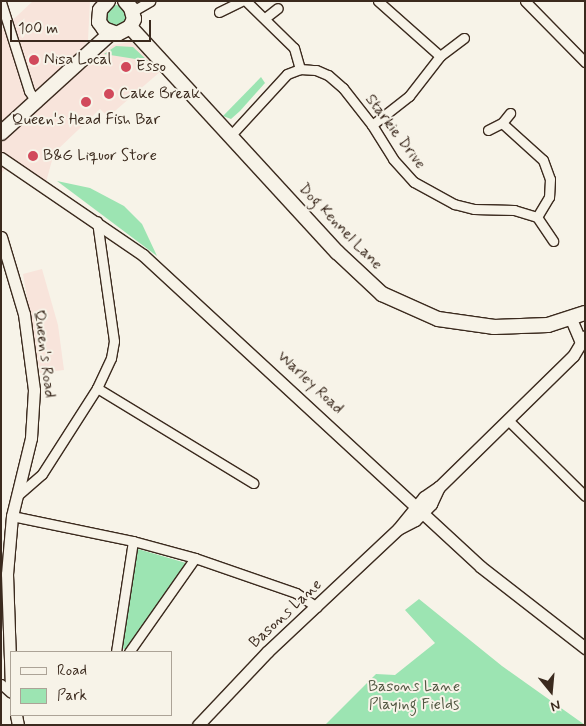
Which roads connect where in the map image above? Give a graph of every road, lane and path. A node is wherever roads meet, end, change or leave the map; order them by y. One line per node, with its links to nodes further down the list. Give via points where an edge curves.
1 (150, 1): 8 (street)
2 (242, 1): 10 (street)
3 (246, 1): 11 (street)
4 (378, 1): 16 (street)
5 (526, 1): 17 (street)
6 (1, 2): 19 (street, via 29,91)
7 (102, 6): 13 (main road, via 99,22); 15 (main road)
8 (129, 6): 12 (main road)
9 (278, 8): 11 (street)
10 (219, 12)
11 (265, 18): 18 (street, via 294,48)
12 (130, 28): 13 (main road, via 123,33); 25 (main road, Dog Kennel Lane)
13 (111, 33): 15 (main road)
14 (464, 38): 16 (street)
15 (93, 48): 19 (main road)
16 (440, 56): 22 (street, via 409,96)
17 (585, 62)
18 (300, 69): 22 (street, Starkie Drive, via 328,74); 25 (street, via 287,74)
19 (37, 103): 24 (main road)
20 (510, 113): 21 (street)
21 (502, 123): 23 (street); 27 (street, via 543,160 550,179 549,197)
22 (372, 125): 27 (street, Starkie Drive, via 392,159 414,182 435,196 474,209 514,210)
23 (488, 130)
24 (1, 133)
25 (231, 135): 32 (main road, Dog Kennel Lane, via 337,252 382,294 422,314 457,323 494,327 532,326)
26 (1, 158): 28 (street, Warley Road)
27 (537, 217): 30 (street)
28 (97, 221): 34 (street, via 114,341 111,358); 39 (street, Warley Road, via 143,255 215,318)
29 (1, 237): 37 (street, Queen's Road, via 24,314 34,390 32,430)
30 (553, 241)
31 (585, 313): 32 (main road, Dog Kennel Lane)
32 (571, 319): 33 (street, Basons Lane)
33 (582, 337): 35 (street, Basons Lane, via 572,356)
34 (97, 388): 36 (street); 37 (street, via 42,474)
35 (508, 420): 38 (street); 39 (street, Basons Lane, via 439,487 431,504)
36 (253, 483)
37 (19, 494): 40 (street, Queen's Road)
38 (585, 496)
39 (420, 508): 43 (street, Basons Lane); 45 (street, Warley Road, via 481,567)
40 (12, 516): 41 (street); 44 (street, Queen's Road)
41 (134, 540): 42 (street); 46 (street)
42 (195, 558): 43 (street, via 296,593); 47 (street)
43 (317, 607): 49 (street, Basons Lane, via 267,652)
44 (4, 628): 48 (street, Queen's Road)
45 (585, 648)
46 (116, 651)
47 (131, 651)
48 (10, 680)
49 (198, 725)

